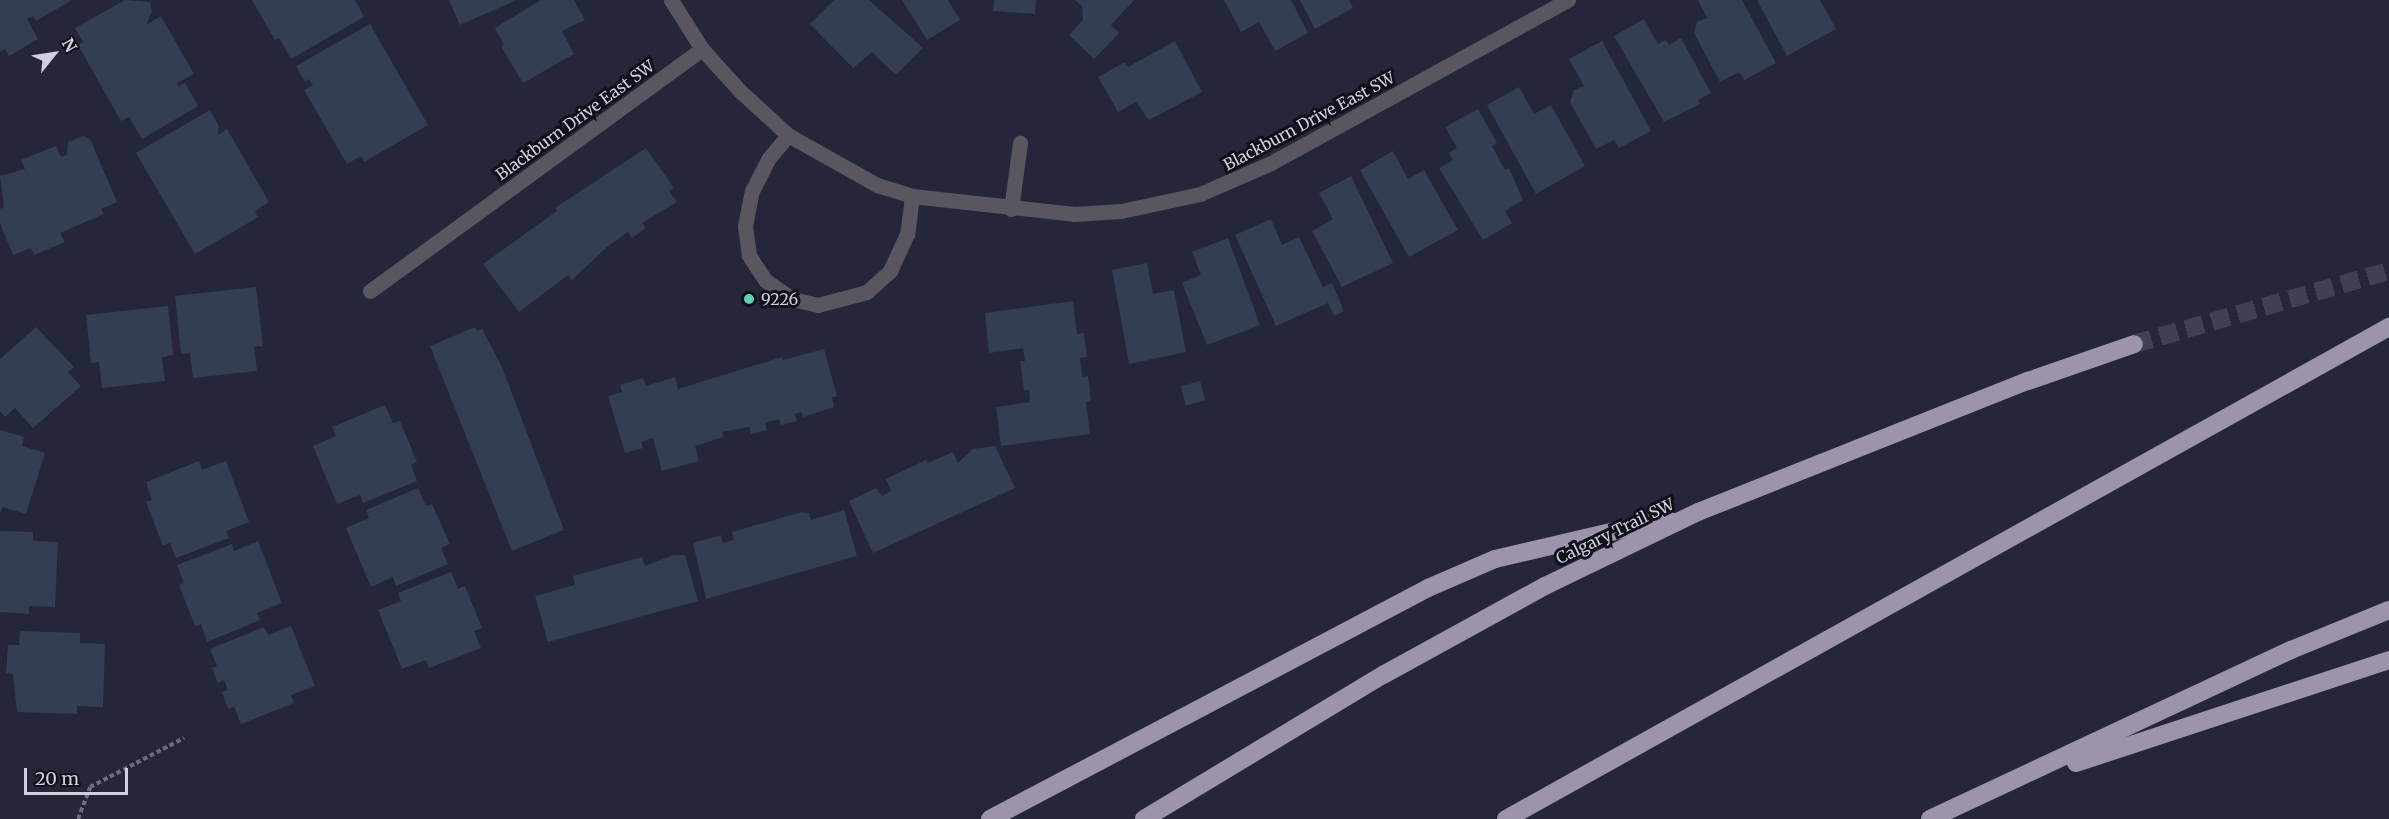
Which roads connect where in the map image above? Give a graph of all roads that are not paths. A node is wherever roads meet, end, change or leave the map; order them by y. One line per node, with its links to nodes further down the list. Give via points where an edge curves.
1 (670, 0): 3 (street)
2 (1568, 0): 7 (street, Blackburn Drive East SW, via 1233,183 1121,211 1074,214)
3 (702, 49): 4 (street, Blackburn Drive East SW); 8 (street, Blackburn Drive East SW)
4 (788, 135): 6 (street, Blackburn Drive East SW, via 877,185); 6 (street, via 769,158 752,191 745,226 749,255 765,280 792,299 818,305 867,292 890,271 907,234)
5 (1020, 143): 7 (street)
6 (912, 196): 7 (street, Blackburn Drive East SW)
7 (1011, 209)
8 (370, 291)
9 (2389, 327): 17 (highway)
10 (2134, 344): 11 (highway, Calgary Trail SW, via 2028,381)
11 (1698, 512): 15 (highway, via 1485,563 1428,588); 16 (highway, Calgary Trail SW, via 1545,586 1383,675)
12 (2389, 610): 14 (highway, via 2291,650)
13 (2389, 660): 14 (highway)
14 (2003, 788): 18 (highway)
15 (990, 819)
16 (1144, 819)
17 (1506, 819)
18 (1930, 819)

